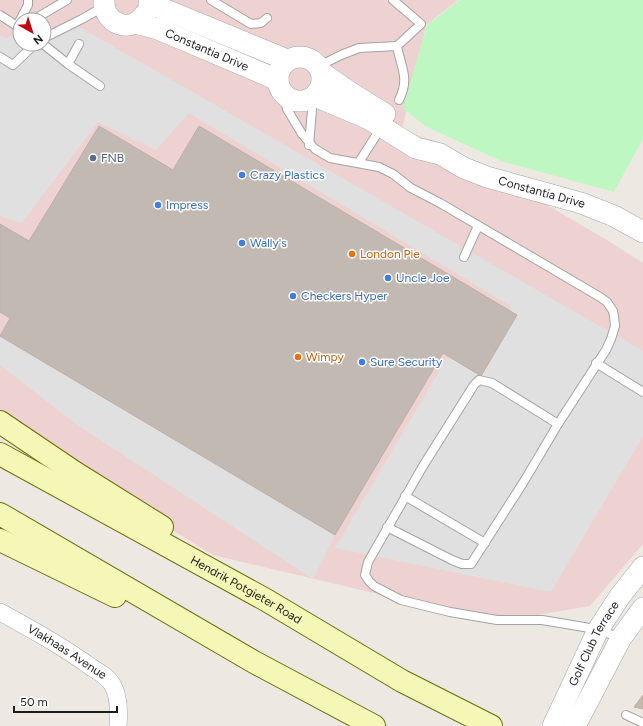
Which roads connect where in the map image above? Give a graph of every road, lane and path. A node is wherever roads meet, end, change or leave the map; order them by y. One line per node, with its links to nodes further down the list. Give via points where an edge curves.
1 (28, 0): 7 (lane)
2 (67, 0): 8 (lane)
3 (211, 0): 10 (lane, via 251,24 261,23)
4 (393, 0): 15 (lane, via 421,24)
5 (149, 2): 12 (street, via 145,15); 19 (street, Constantia Drive)
6 (104, 3): 12 (street, Constantia Drive, via 106,14 112,20 123,25); 13 (lane, via 82,19)
7 (25, 12)
8 (47, 12)
9 (0, 14): 11 (lane)
10 (267, 18)
11 (12, 23)
12 (136, 23): 23 (street, Constantia Drive, via 164,31)
13 (52, 34)
14 (79, 44): 20 (lane)
15 (397, 46): 21 (lane, via 359,48 341,55); 25 (lane, via 405,84)
16 (52, 51): 20 (lane)
17 (26, 52): 18 (lane, via 12,65)
18 (0, 57)
19 (287, 60): 21 (street, via 301,56 314,61); 23 (street, via 279,73)
20 (68, 64): 22 (lane)
21 (321, 70): 24 (street, via 323,80); 28 (street, Constantia Drive, via 351,93 410,129)
22 (100, 86)
23 (281, 88): 24 (street, via 290,99 298,102); 27 (lane, via 287,108)
24 (314, 97): 27 (lane); 28 (street, Constantia Drive, via 369,119 416,148)
25 (399, 100)
26 (377, 134): 29 (lane)
27 (309, 144): 29 (lane, via 330,158 343,162)
28 (440, 154): 31 (street, Constantia Drive, via 464,168 487,177 581,203 614,216)
29 (359, 162): 30 (lane, via 393,174 411,188)
30 (478, 226): 32 (lane); 33 (lane, via 607,302 613,311 615,326 606,350)
31 (643, 232)
32 (464, 257)
33 (596, 363): 34 (lane); 36 (lane)
34 (643, 392)
35 (0, 422): 44 (main road, via 226,569)
36 (558, 424): 38 (lane, via 492,383 479,380 460,405); 42 (lane)
37 (0, 454): 44 (main road, Hendrik Potgieter Road)
38 (405, 496): 40 (lane); 42 (lane)
39 (0, 514): 49 (main road)
40 (387, 527): 42 (lane, via 462,564 471,564); 47 (lane, via 368,562 365,575 374,586 401,600 497,620 542,620)
41 (0, 540): 49 (main road)
42 (485, 543)
43 (643, 568): 47 (street, Golf Club Terrace, via 620,596)
44 (266, 600): 55 (main road, Hendrik Potgieter Road, via 402,681)
45 (643, 608): 48 (street, Golf Club Terrace)
46 (0, 612): 53 (street, Vlakhaas Avenue, via 72,653 107,678 113,685 118,705)
47 (598, 630): 48 (lane); 51 (street, Golf Club Terrace)
48 (621, 638): 51 (street, Golf Club Terrace)
49 (254, 662): 54 (main road)
50 (626, 715): 52 (lane)
51 (566, 722)
52 (643, 723)
53 (118, 726)
54 (374, 726)
55 (491, 726)

